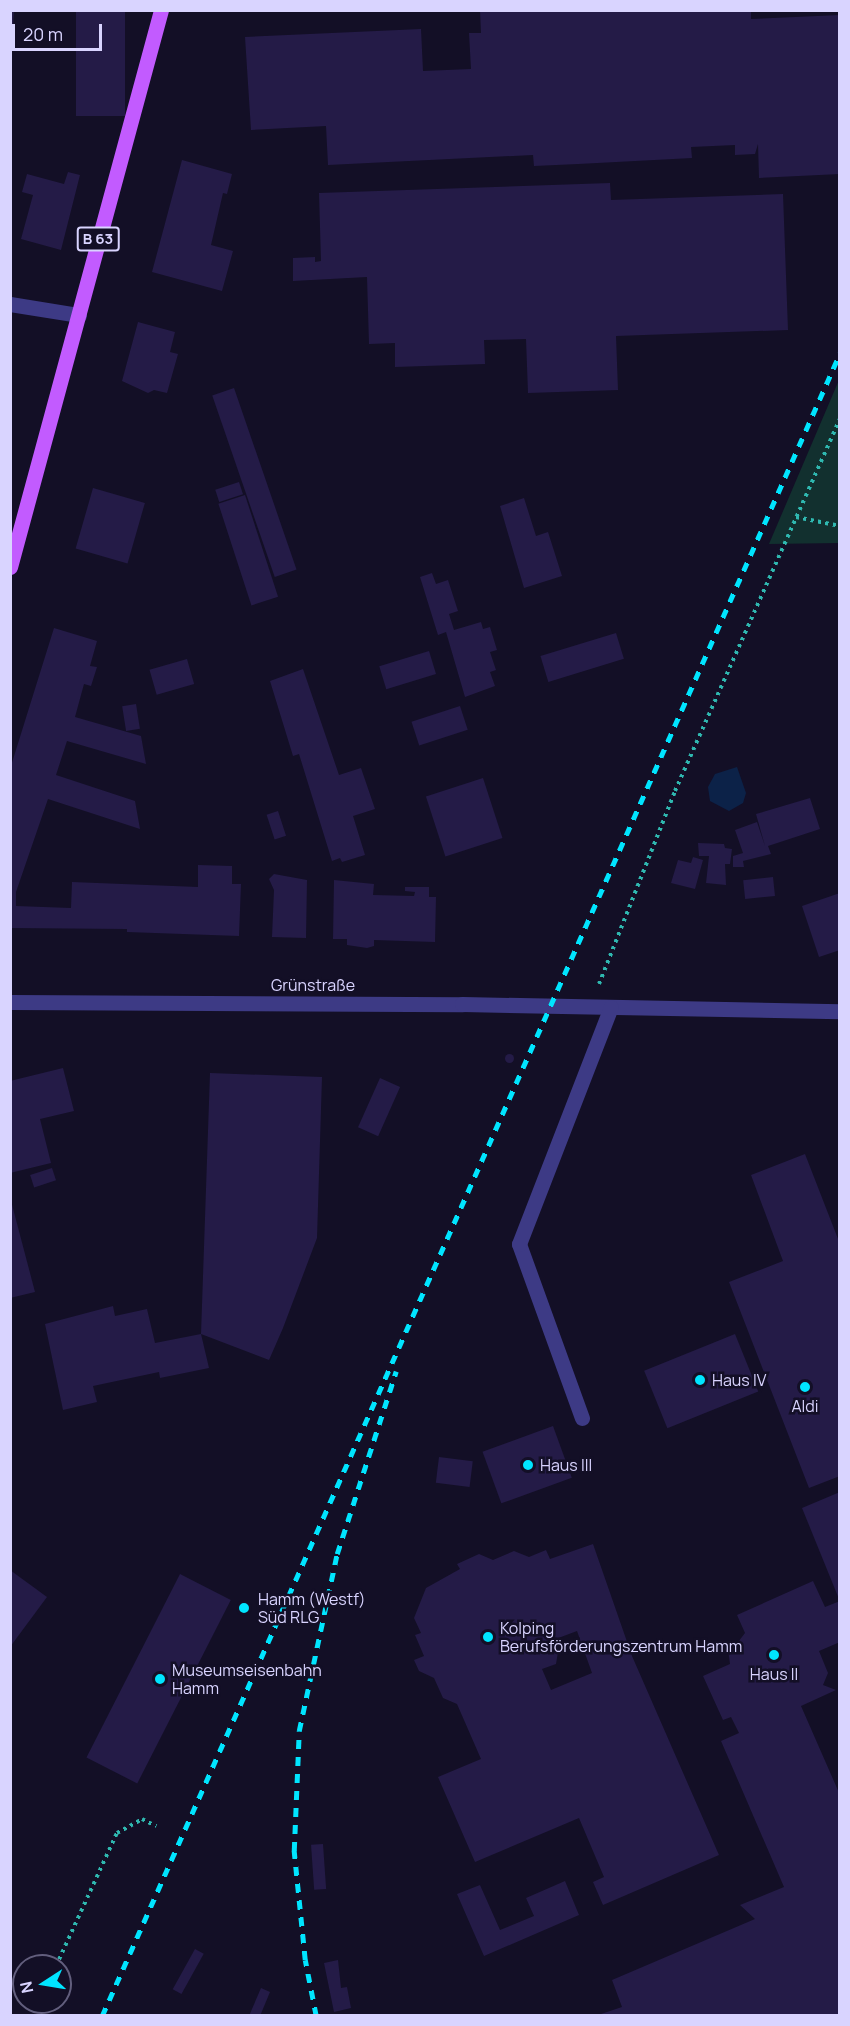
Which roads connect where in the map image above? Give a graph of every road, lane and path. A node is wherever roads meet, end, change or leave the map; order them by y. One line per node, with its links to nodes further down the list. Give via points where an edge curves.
1 (161, 10): 3 (main road, B 63)
2 (10, 304): 3 (street)
3 (79, 315): 7 (main road, B 63)
4 (840, 419): 5 (path)
5 (796, 517): 6 (path); 9 (path, via 675,790)
6 (840, 526)
7 (10, 567)
8 (12, 1001): 9 (street, Grünstraße)
9 (590, 1006): 10 (street, Grünstraße)
10 (611, 1007): 11 (street, Grünstraße); 12 (street, via 519,1244)
11 (840, 1011)
12 (582, 1418)
13 (156, 1826): 14 (path, via 142,1819 117,1833)
14 (62, 1954)

